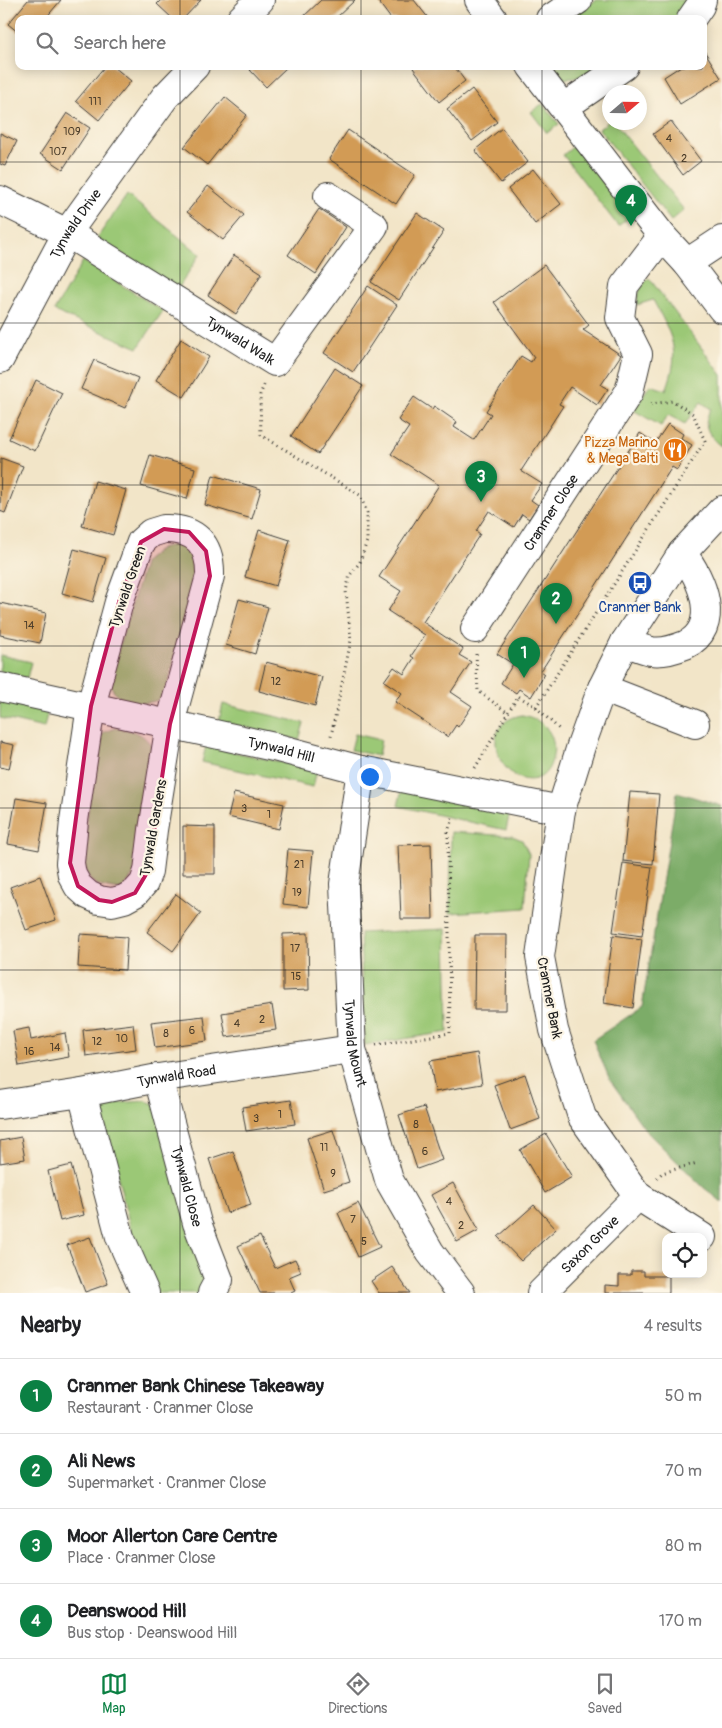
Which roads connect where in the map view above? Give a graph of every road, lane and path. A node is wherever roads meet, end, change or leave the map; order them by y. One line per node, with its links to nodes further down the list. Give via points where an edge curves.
1 (260, 0): 5 (street)
2 (479, 0): 6 (street)
3 (578, 0): 7 (street)
4 (702, 0): 8 (street)
5 (245, 15)
6 (490, 15)
7 (556, 15)
8 (694, 15)
9 (191, 70): 15 (street, Tynwald Drive, via 165,97)
10 (534, 70): 12 (street)
11 (618, 70): 12 (street)
12 (564, 107): 16 (street)
13 (328, 196): 21 (street, Tynwald Walk, via 374,226)
14 (0, 200): 15 (street, Tynwald Walk)
15 (67, 233): 20 (street, Tynwald Drive); 21 (street, Tynwald Walk)
16 (662, 236): 18 (street); 22 (street, Cranmer Close, via 624,286 620,318 638,354)
17 (722, 240): 18 (street)
18 (687, 263): 19 (street)
19 (722, 309)
20 (0, 359)
21 (275, 362): 35 (path, via 260,395 261,435 360,495 366,513 368,541 360,562 350,575 346,591 351,640)
22 (624, 400): 25 (street, Cranmer Close); 30 (path, via 636,406 674,401 692,414 705,440)
23 (722, 510): 24 (street, Cranmer Bank)
24 (682, 553): 26 (street, Cranmer Bank); 26 (street, via 699,576 709,599 711,616 706,631 693,642 673,650 652,651)
25 (475, 629): 31 (path, via 478,691)
26 (625, 642): 28 (street, Cranmer Bank)
27 (0, 688): 29 (street, Tynwald Hill)
28 (602, 688): 33 (street); 34 (street, Cranmer Bank)
29 (91, 706): 32 (street, Tynwald Hill); 32 (street, Tynwald Gardens, via 70,863 78,886 99,900 112,902 124,899 144,883); 32 (street, Tynwald Green, via 119,602 141,542 152,533 176,529 189,532 199,540 210,563 210,576)
30 (536, 707): 31 (path, via 518,696); 34 (path)
31 (508, 713): 37 (path)
32 (170, 724): 35 (street, Tynwald Hill)
33 (695, 724)
34 (581, 746): 38 (street, Cranmer Bank)
35 (326, 760): 36 (street, Tynwald Hill)
36 (361, 770): 37 (street, Tynwald Hill); 39 (street, Tynwald Mount, via 344,884)
37 (462, 790): 38 (street, Tynwald Hill); 39 (path, via 448,832 450,1033)
38 (561, 810): 44 (street, Cranmer Bank, via 540,957 552,1021 582,1117)
39 (352, 1049): 40 (street, Tynwald Road); 50 (street, Tynwald Mount, via 389,1180 430,1252)
40 (158, 1078): 41 (street, Tynwald Road); 49 (street, Tynwald Close, via 197,1223 219,1280)
41 (82, 1093): 42 (street, Tynwald Road); 48 (street, via 120,1237)
42 (0, 1105)
43 (697, 1163): 44 (path, via 662,1173)
44 (638, 1196): 45 (street, Cranmer Bank); 51 (street, Saxon Grove)
45 (697, 1233)
46 (707, 1240): 47 (street, Cranmer Bank)
47 (722, 1250)
48 (145, 1293)
49 (212, 1293)
50 (461, 1293)
51 (541, 1293)

